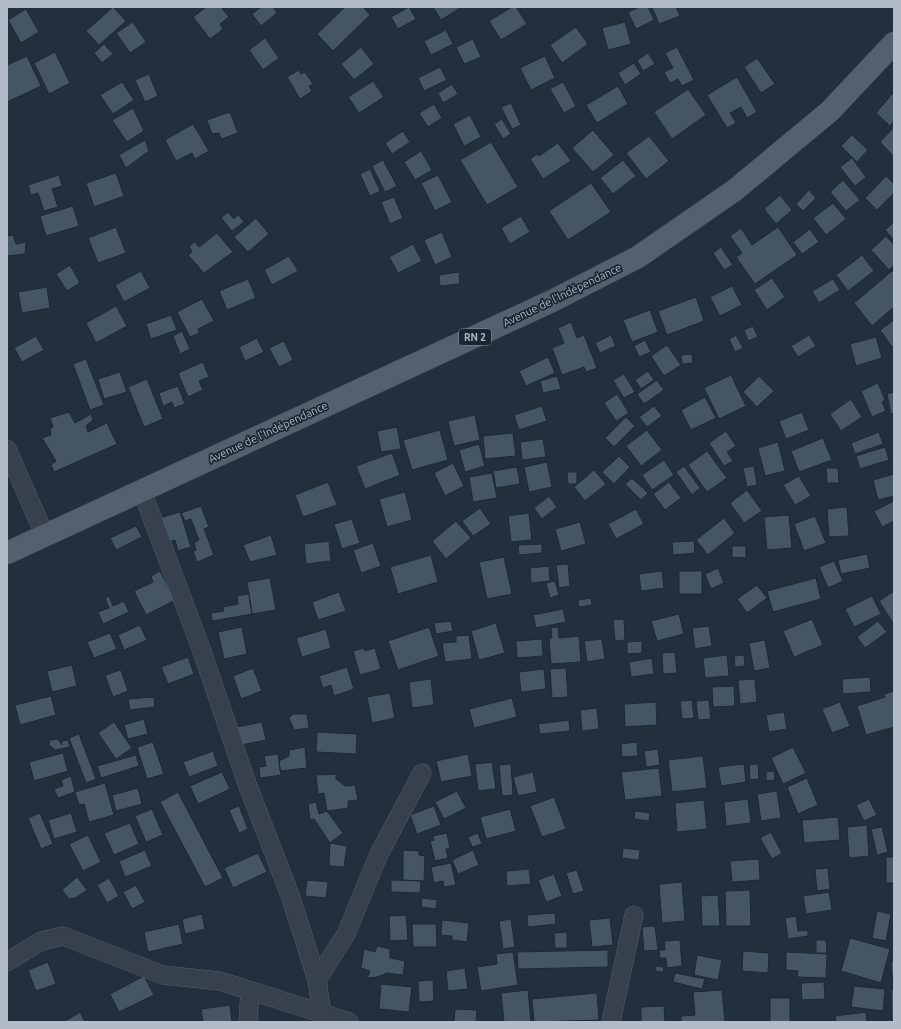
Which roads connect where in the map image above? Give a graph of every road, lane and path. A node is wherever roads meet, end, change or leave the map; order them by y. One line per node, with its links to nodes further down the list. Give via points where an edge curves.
1 (894, 44): 3 (main road, Avenue de l'Indépendance / RN 2, via 830,111 735,190 638,258 552,301)
2 (7, 449): 4 (street)
3 (142, 491): 4 (main road, Avenue de l'Indépendance / RN 2); 9 (street, via 203,654 246,781 290,895)
4 (45, 536): 5 (main road, Avenue de l'Indépendance / RN 2)
5 (7, 553)
6 (422, 773): 9 (street, via 379,854 346,934)
7 (634, 915): 14 (street)
8 (7, 962): 10 (street, via 41,941 63,936 163,975 220,981)
9 (317, 980): 11 (street)
10 (250, 991): 11 (street); 12 (street)
11 (322, 1014): 13 (street)
12 (248, 1022)
13 (349, 1022)
14 (611, 1022)

